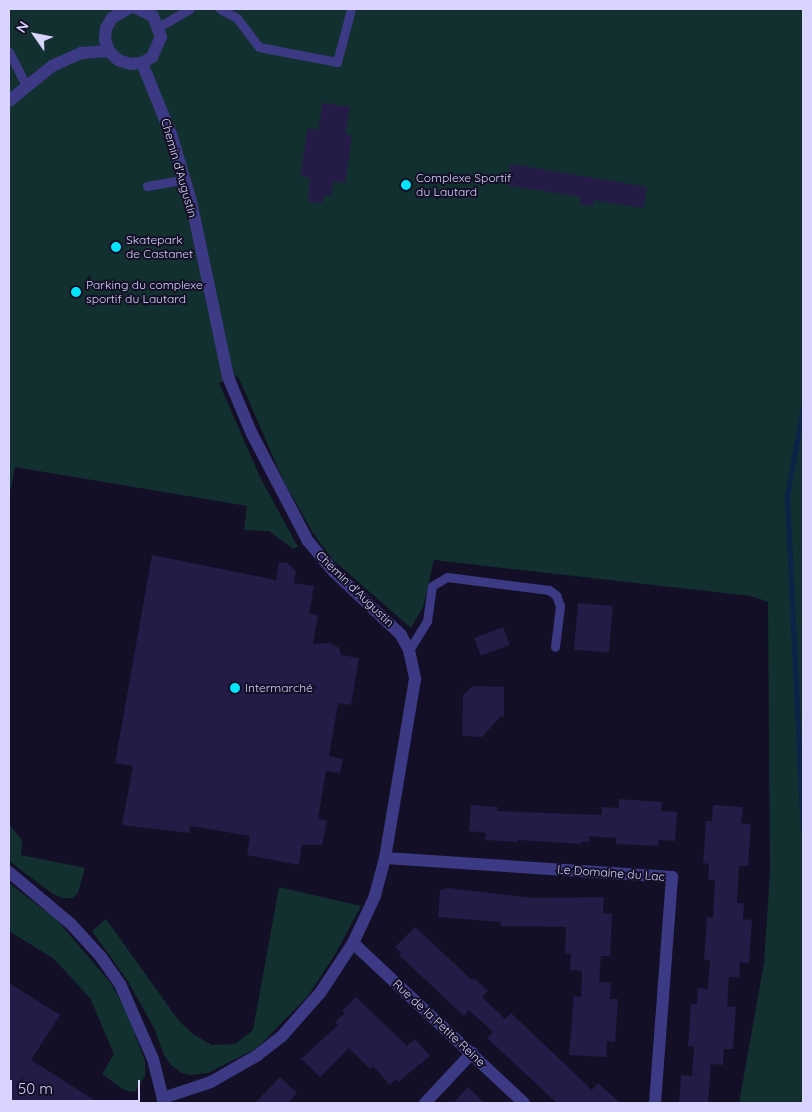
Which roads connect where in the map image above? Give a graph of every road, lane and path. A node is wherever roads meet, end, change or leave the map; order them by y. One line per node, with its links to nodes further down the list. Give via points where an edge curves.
1 (123, 9): 7 (street, via 106,28)
2 (138, 9): 6 (street, via 153,16)
3 (189, 9): 6 (lane)
4 (220, 9): 5 (lane, via 237,18 259,48 337,62)
5 (351, 9)
6 (160, 26): 9 (street, via 159,48)
7 (109, 51): 9 (street, via 118,60 130,64); 10 (street, via 81,53 52,66)
8 (9, 52): 10 (lane)
9 (142, 62): 12 (street, Chemin d'Augustin)
10 (26, 85): 11 (street)
11 (9, 101)
12 (185, 179): 13 (lane); 15 (street, Chemin d'Augustin, via 223,355 252,434 308,541 334,572 390,622)
13 (147, 186)
14 (555, 646): 15 (lane, via 560,606 556,595 549,590 447,577 432,586 428,621)
15 (409, 650): 16 (street, Chemin d'Augustin, via 414,692)
16 (385, 858): 18 (street, Chemin d'Augustin, via 375,896); 23 (street, Le Domaine du Lac, via 672,878)
17 (9, 872): 20 (street, via 71,924 110,970 137,1018 154,1059)
18 (353, 943): 19 (street, Rue de la Petite Reine); 20 (street, Chemin d'Augustin, via 320,993 282,1036 258,1055 211,1082)
19 (472, 1053): 21 (street); 22 (street, Rue de la Petite Reine)
20 (164, 1101)
21 (425, 1103)
22 (524, 1103)
23 (655, 1103)

